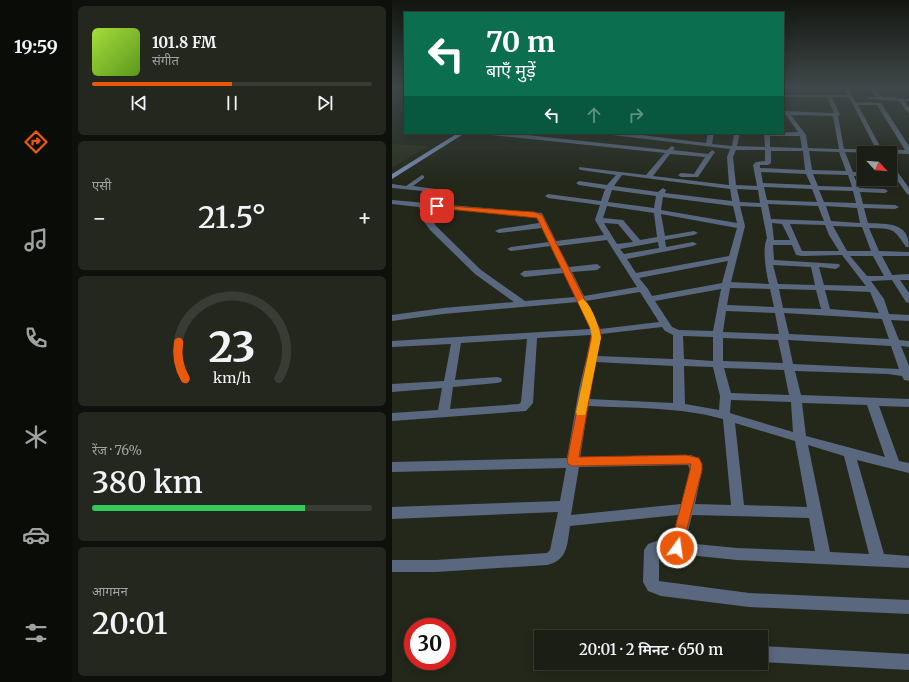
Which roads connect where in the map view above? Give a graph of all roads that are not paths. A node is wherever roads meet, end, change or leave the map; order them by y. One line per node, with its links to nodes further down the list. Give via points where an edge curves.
1 (791, 119): 14 (street)
2 (833, 119): 25 (street)
3 (862, 119): 20 (street)
4 (888, 119): 28 (street)
5 (784, 133): 14 (street)
6 (460, 134): 38 (main road)
7 (501, 134): 16 (street)
8 (545, 134): 16 (street)
9 (610, 134): 18 (street)
10 (629, 134): 15 (street)
11 (711, 134): 19 (street)
12 (737, 134): 21 (street)
13 (767, 134): 22 (street)
14 (802, 134): 23 (street)
15 (647, 135): 17 (street)
16 (540, 138): 18 (street)
17 (679, 140): 19 (street); 24 (street)
18 (600, 144): 24 (street)
19 (713, 145): 21 (street); 29 (street)
20 (878, 146)
21 (734, 148): 22 (street); 44 (street, via 730,157)
22 (768, 148): 23 (street); 31 (street, via 768,163 757,164)
23 (806, 150): 25 (street); 32 (street)
24 (669, 151): 29 (street); 34 (street)
25 (842, 151): 26 (street); 35 (street)
26 (857, 151)
27 (897, 152): 28 (street)
28 (909, 152)
29 (710, 156): 34 (street, via 694,176)
30 (582, 168): 33 (street)
31 (758, 170): 32 (street); 45 (street)
32 (809, 172): 35 (street); 46 (street)
33 (621, 173): 34 (street); 43 (street)
34 (651, 174): 40 (street)
35 (851, 174): 36 (street); 48 (street)
36 (857, 174)
37 (897, 175): 51 (street)
38 (392, 177)
39 (422, 177): 47 (street)
40 (670, 181): 44 (street); 52 (street)
41 (579, 183): 43 (street)
42 (392, 186): 47 (street)
43 (609, 187): 52 (street); 55 (street)
44 (733, 187): 45 (street); 57 (street)
45 (761, 187): 46 (street); 56 (street)
46 (814, 187): 48 (street); 58 (street)
47 (407, 188): 50 (street)
48 (856, 190): 49 (street); 60 (street)
49 (885, 191)
50 (443, 192)
51 (909, 193)
52 (659, 194): 57 (street); 62 (street)
53 (548, 196): 55 (street)
54 (392, 202): 59 (street)
55 (604, 203): 62 (street); 64 (street)
56 (764, 203): 57 (street); 58 (street); 65 (street)
57 (738, 204): 68 (street)
58 (820, 204): 60 (street); 67 (street)
59 (422, 205): 63 (street); 105 (street, via 433,228 478,272)
60 (860, 206): 61 (street); 69 (street)
61 (895, 207)
62 (657, 211): 68 (street); 77 (street)
63 (543, 218): 70 (street); 76 (street)
64 (599, 220): 72 (street); 74 (street, via 620,222)
65 (768, 221): 66 (street); 73 (street, via 771,238)
66 (785, 221): 67 (street); 75 (street)
67 (828, 223): 69 (street); 82 (street)
68 (741, 226): 86 (street)
69 (865, 226): 79 (street, via 895,228); 83 (street)
70 (499, 231)
71 (694, 233): 77 (street)
72 (608, 237): 76 (street); 80 (street)
73 (769, 242): 75 (street); 87 (street)
74 (638, 243): 77 (street); 80 (street)
75 (794, 243): 82 (street, via 802,254)
76 (553, 244): 81 (street); 91 (street)
77 (662, 244)
78 (693, 244): 85 (street)
79 (909, 245)
80 (615, 247): 85 (street)
81 (512, 249)
82 (844, 253): 83 (street); 96 (street)
83 (876, 254): 84 (street); 94 (street)
84 (909, 254)
85 (622, 257): 93 (street)
86 (733, 258): 93 (street); 97 (street)
87 (770, 262): 88 (street); 98 (street)
88 (814, 264): 89 (street); 99 (street)
89 (836, 266)
90 (597, 267): 91 (street)
91 (566, 270): 92 (street); 102 (street)
92 (524, 274)
93 (634, 276): 100 (street)
94 (891, 277): 95 (street); 96 (street); 104 (street)
95 (909, 277)
96 (865, 279): 101 (street)
97 (726, 285): 98 (street); 103 (street); 106 (street)
98 (773, 285): 99 (street); 107 (street)
99 (819, 287): 101 (street); 108 (street)
100 (644, 289): 102 (street); 103 (street)
101 (873, 289): 109 (street)
102 (580, 299): 105 (street); 113 (street)
103 (650, 299): 112 (street)
104 (909, 300)
105 (523, 304): 110 (street)
106 (722, 308): 107 (street); 116 (street)
107 (779, 310): 108 (street); 118 (street, via 785,338 842,338)
108 (826, 312): 109 (street)
109 (885, 315): 111 (street); 118 (street)
110 (392, 318)
111 (909, 318)
112 (665, 324): 113 (street); 114 (street, via 670,331)
113 (596, 332): 115 (street); 121 (street)
114 (678, 333): 116 (street); 122 (street)
115 (532, 335): 117 (street); 135 (street, via 525,406 519,409)
116 (718, 335): 123 (street); 124 (street, via 782,337)
117 (456, 341): 119 (street); 127 (street)
118 (895, 343): 120 (street); 125 (street)
119 (392, 344)
120 (909, 344)
121 (592, 359): 122 (street); 131 (street)
122 (678, 363): 123 (street); 134 (street)
123 (718, 364): 124 (street); 129 (street)
124 (789, 368): 125 (street, via 888,371); 130 (street)
125 (908, 375)
126 (496, 380): 127 (street)
127 (448, 384): 128 (street); 135 (street)
128 (392, 388)
129 (726, 396): 130 (street); 136 (street)
130 (796, 399): 132 (street); 138 (street)
131 (583, 402): 134 (street); 140 (street)
132 (872, 402): 133 (street); 141 (street)
133 (909, 403)
134 (679, 408): 136 (street)
135 (443, 414): 137 (street)
136 (726, 416): 138 (street); 146 (street)
137 (392, 417)
138 (800, 438): 139 (street); 148 (street)
139 (849, 453): 141 (street); 152 (street)
140 (572, 461): 142 (street); 144 (street); 145 (street, via 695,461 696,470)
141 (894, 465): 143 (street)
142 (392, 467)
143 (909, 468)
144 (566, 506): 147 (street); 149 (street)
145 (687, 509): 146 (street); 149 (street); 150 (street)
146 (738, 510): 148 (street)
147 (392, 513)
148 (814, 513): 151 (street)
149 (563, 521): 154 (street, via 559,549 552,558 436,566)
150 (677, 548): 151 (street); 155 (street, via 656,547 651,550 652,582 656,588 749,600)
151 (824, 558): 152 (street)
152 (878, 561): 153 (street)
153 (909, 562)
154 (392, 566)
155 (909, 607)
156 (768, 654): 157 (street)
157 (909, 662)

